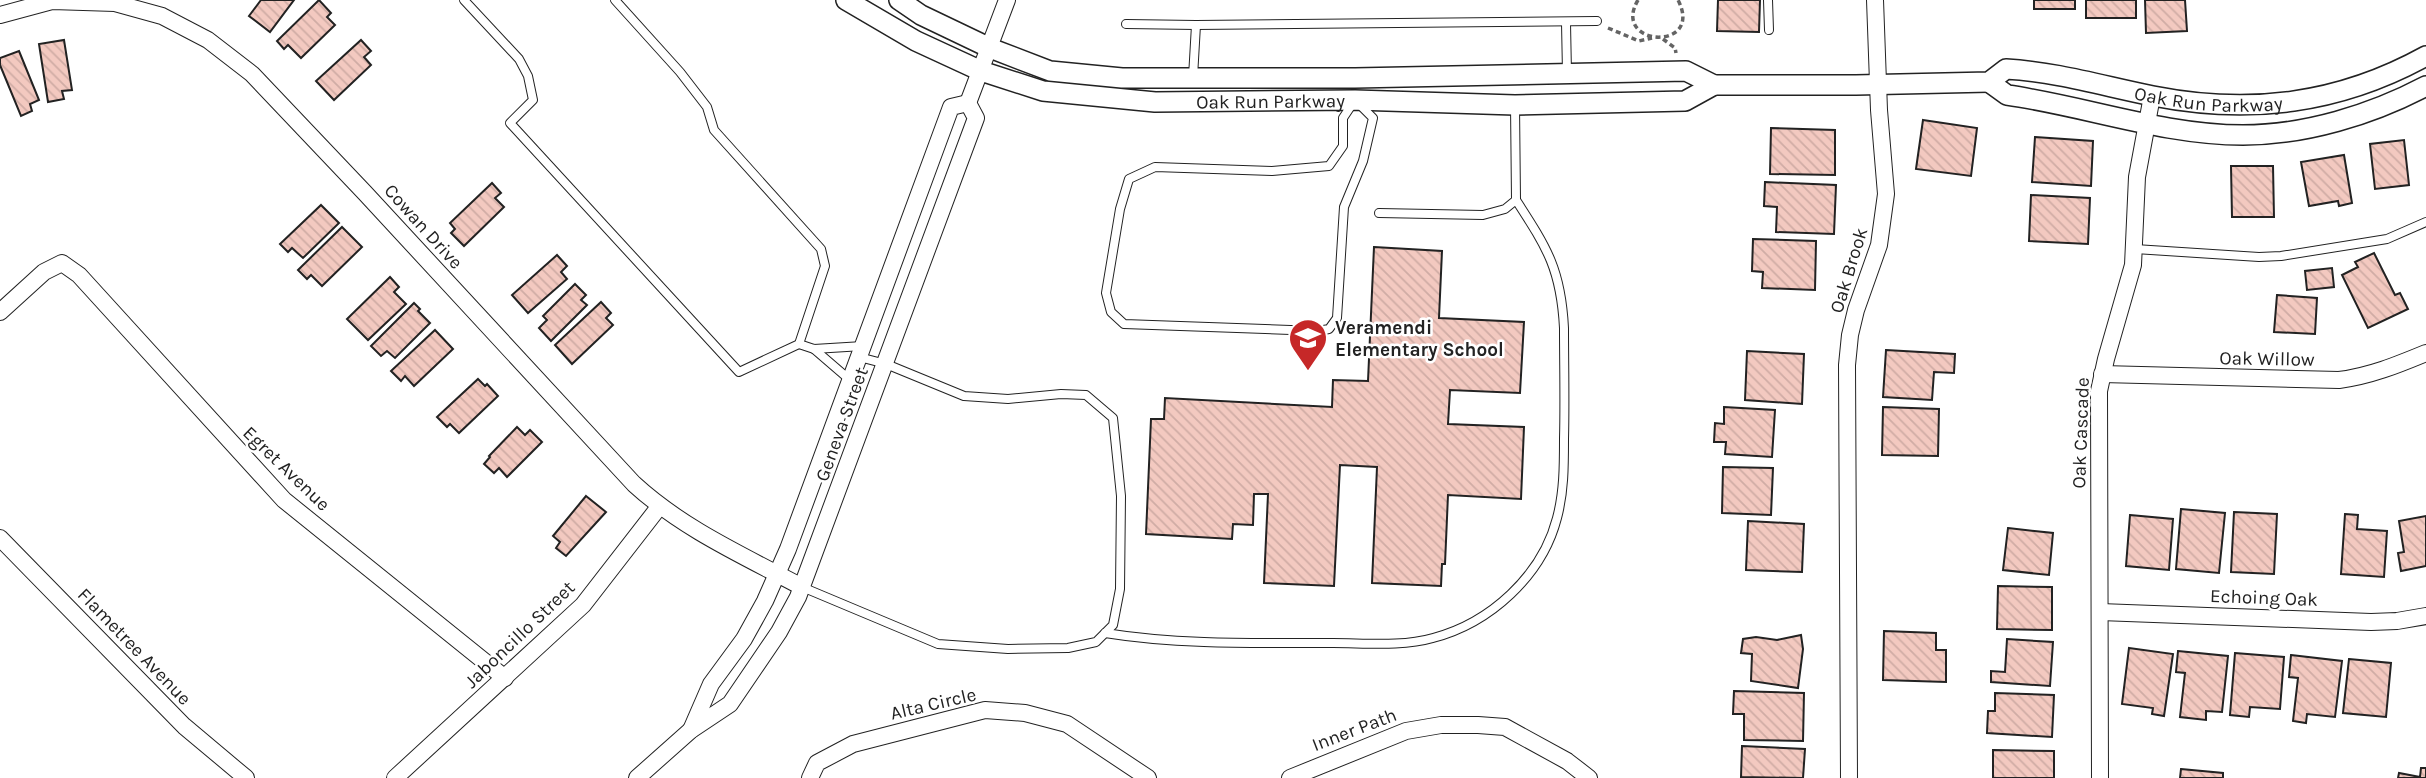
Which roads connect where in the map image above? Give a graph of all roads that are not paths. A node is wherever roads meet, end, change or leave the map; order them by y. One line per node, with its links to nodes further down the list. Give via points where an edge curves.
1 (464, 0): 34 (lane, via 519,59 528,76 533,100 510,123 739,372)
2 (615, 0): 34 (lane, via 707,107 714,130 821,249 825,267)
3 (846, 0): 16 (street, Oak Run Parkway, via 916,41)
4 (899, 0): 14 (street, Oak Run Parkway)
5 (1007, 0): 14 (street, Geneva Street)
6 (1768, 0): 13 (lane)
7 (1875, 0): 21 (street, Oak Brook)
8 (0, 15): 43 (street, Cowan Drive, via 52,1 116,3 162,16 208,40 251,74)
9 (1597, 22): 10 (lane)
10 (1566, 23): 12 (lane); 17 (lane)
11 (1126, 24): 12 (lane)
12 (1196, 25): 18 (lane)
13 (1769, 30)
14 (989, 48): 16 (street, Geneva Street); 18 (street, Oak Run Parkway, via 1050,71 1122,78)
15 (2426, 56): 24 (street, Oak Run Parkway, via 2379,79 2295,102 2227,105)
16 (981, 71): 25 (street, Oak Run Parkway, via 1042,91 1154,102); 26 (street, Geneva Street)
17 (1567, 73): 19 (street, Oak Run Parkway); 22 (street, Oak Run Parkway, via 1686,71)
18 (1193, 76): 19 (street, Oak Run Parkway)
19 (1355, 78): 25 (street)
20 (1989, 82): 21 (street, Oak Run Parkway); 24 (street, Oak Run Parkway, via 2006,69 2023,70); 28 (street, Oak Run Parkway, via 2007,94)
21 (1879, 84): 22 (street, Oak Run Parkway); 42 (street, Oak Brook, via 1886,194 1880,245 1850,335)
22 (1714, 85): 27 (street, Oak Run Parkway, via 1685,101)
23 (2426, 86): 28 (street, Oak Run Parkway, via 2371,111 2273,133 2222,134)
24 (2152, 96): 28 (street, Oak Cascade)
25 (1355, 100): 25 (lane, via 1343,118 1343,146 1329,166 1272,171 1155,167 1129,179 1106,293 1111,312 1124,324 1329,329 1336,318 1344,207 1363,161 1373,118); 27 (street, Oak Run Parkway)
26 (968, 103): 36 (street, Geneva Street, via 951,107); 38 (street, Geneva Street, via 976,118)
27 (1515, 105): 29 (lane)
28 (2146, 122): 32 (street, Oak Cascade, via 2137,177)
29 (1516, 200): 30 (lane, via 1505,209 1483,215); 49 (lane, via 1546,246 1558,277 1564,328 1564,486 1545,552 1524,581 1494,610 1432,639 1270,643)
30 (1380, 213)
31 (2426, 222): 32 (lane, via 2387,239 2281,256)
32 (2135, 249): 39 (street, Oak Cascade)
33 (0, 312): 50 (street, Egret Avenue, via 44,272 62,263 79,275 284,500)
34 (799, 344): 35 (lane)
35 (814, 349): 36 (lane); 40 (lane)
36 (861, 352): 38 (lane); 40 (street, Geneva Street)
37 (2426, 353): 39 (street, Oak Willow, via 2382,371 2339,380)
38 (886, 364): 46 (street, Geneva Street); 49 (lane, via 964,396 1086,395 1113,418 1121,496 1120,589 1113,625)
39 (2102, 374): 47 (street, Oak Cascade)
40 (850, 380): 45 (street, Geneva Street)
41 (1830, 467): 42 (street)
42 (1847, 468): 59 (street, Oak Brook)
43 (659, 507): 45 (street, Cowan Drive); 50 (street, Jaboncillo Street, via 583,605)
44 (0, 538): 52 (street, Flametree Avenue, via 184,726)
45 (777, 574): 46 (street, Cowan Drive); 51 (street, Geneva Street, via 744,639 710,684)
46 (802, 587): 49 (lane, via 938,644 1068,648 1096,642); 51 (street, Geneva Street, via 779,632 730,704)
47 (2100, 612): 48 (street, Echoing Oak, via 2371,622); 60 (street, Oak Cascade)
48 (2426, 616)
49 (1105, 633)
50 (505, 678): 53 (street, Jaboncillo Street)
51 (691, 730): 54 (street, Geneva Street)
52 (246, 778)
53 (395, 778)
54 (637, 778)
55 (810, 778): 56 (street, Alta Circle, via 817,763 853,744 985,710 1025,713 1067,724)
56 (1147, 778)
57 (1290, 778): 58 (street, Inner Path, via 1406,730 1441,725 1506,727)
58 (1589, 778)
59 (1849, 778)
60 (2100, 778)

